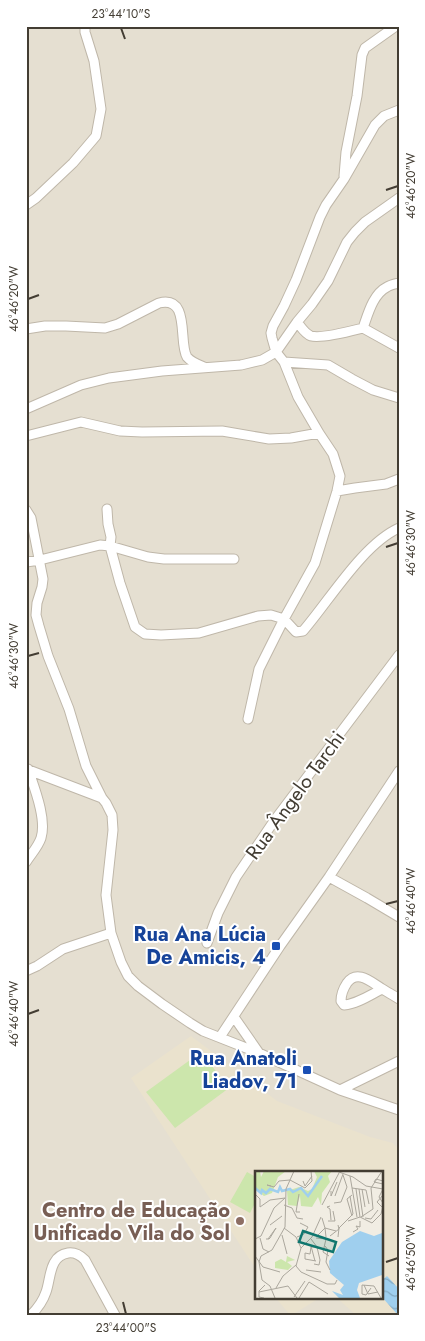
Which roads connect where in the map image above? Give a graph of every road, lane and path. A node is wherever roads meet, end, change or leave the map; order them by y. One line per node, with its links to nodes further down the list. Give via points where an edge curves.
1 (85, 26): 6 (street, via 101,109 96,136)
2 (396, 26): 4 (street, via 365,48 362,55)
3 (399, 110): 4 (street, via 384,116 375,125)
4 (344, 179): 12 (street, via 326,205 296,280 272,326)
5 (399, 198): 8 (street, via 365,222 351,237 328,281)
6 (26, 205)
7 (399, 283): 9 (street, via 380,293)
8 (297, 322): 9 (street, via 309,335 316,337); 12 (street)
9 (363, 328): 11 (street)
10 (26, 329): 14 (street, via 45,326 105,328 159,303 171,303 181,316 187,357)
11 (399, 348)
12 (276, 352): 13 (street); 14 (street, via 256,362)
13 (284, 362): 15 (street, via 328,365 374,390); 17 (street, via 298,397)
14 (207, 368): 16 (street, via 162,370 109,378 81,385)
15 (399, 398)
16 (26, 409)
17 (319, 434): 18 (street, via 269,439 222,431 120,431 81,422); 20 (street, via 333,454 340,476)
18 (26, 436)
19 (399, 479): 20 (street)
20 (337, 491): 28 (street, via 315,563)
21 (107, 509): 24 (street)
22 (26, 510): 26 (street, via 31,518)
23 (399, 528): 28 (street, via 366,553 303,631 296,632)
24 (110, 546): 25 (street, via 164,560); 26 (street, via 100,545); 28 (street, via 135,627 145,634 199,633 258,616)
25 (234, 559)
26 (40, 560): 27 (street); 33 (street, via 43,579 36,615 86,766)
27 (26, 562)
28 (284, 619): 30 (street, via 259,669)
29 (399, 655): 38 (street, Rua Ângelo Tarchi, via 274,821 236,877 218,913)
30 (248, 719)
31 (27, 769): 33 (street); 34 (street, via 40,808 42,829 40,841)
32 (399, 772): 35 (street)
33 (102, 798): 37 (street, via 112,815 113,830 106,895)
34 (26, 862)
35 (328, 877): 36 (street); 42 (street)
36 (399, 917)
37 (111, 933): 39 (street, via 64,950); 43 (street, via 128,976 138,986 203,1031)
38 (208, 943)
39 (26, 971)
40 (382, 989): 41 (street)
41 (399, 998)
42 (234, 1017): 43 (street); 44 (street)
43 (220, 1037): 44 (street)
44 (259, 1053): 46 (street)
45 (399, 1061): 46 (street)
46 (340, 1090): 47 (street)
47 (399, 1110)
48 (31, 1315): 49 (street, via 47,1291 53,1262 65,1253 74,1252 85,1260)
49 (115, 1315)

